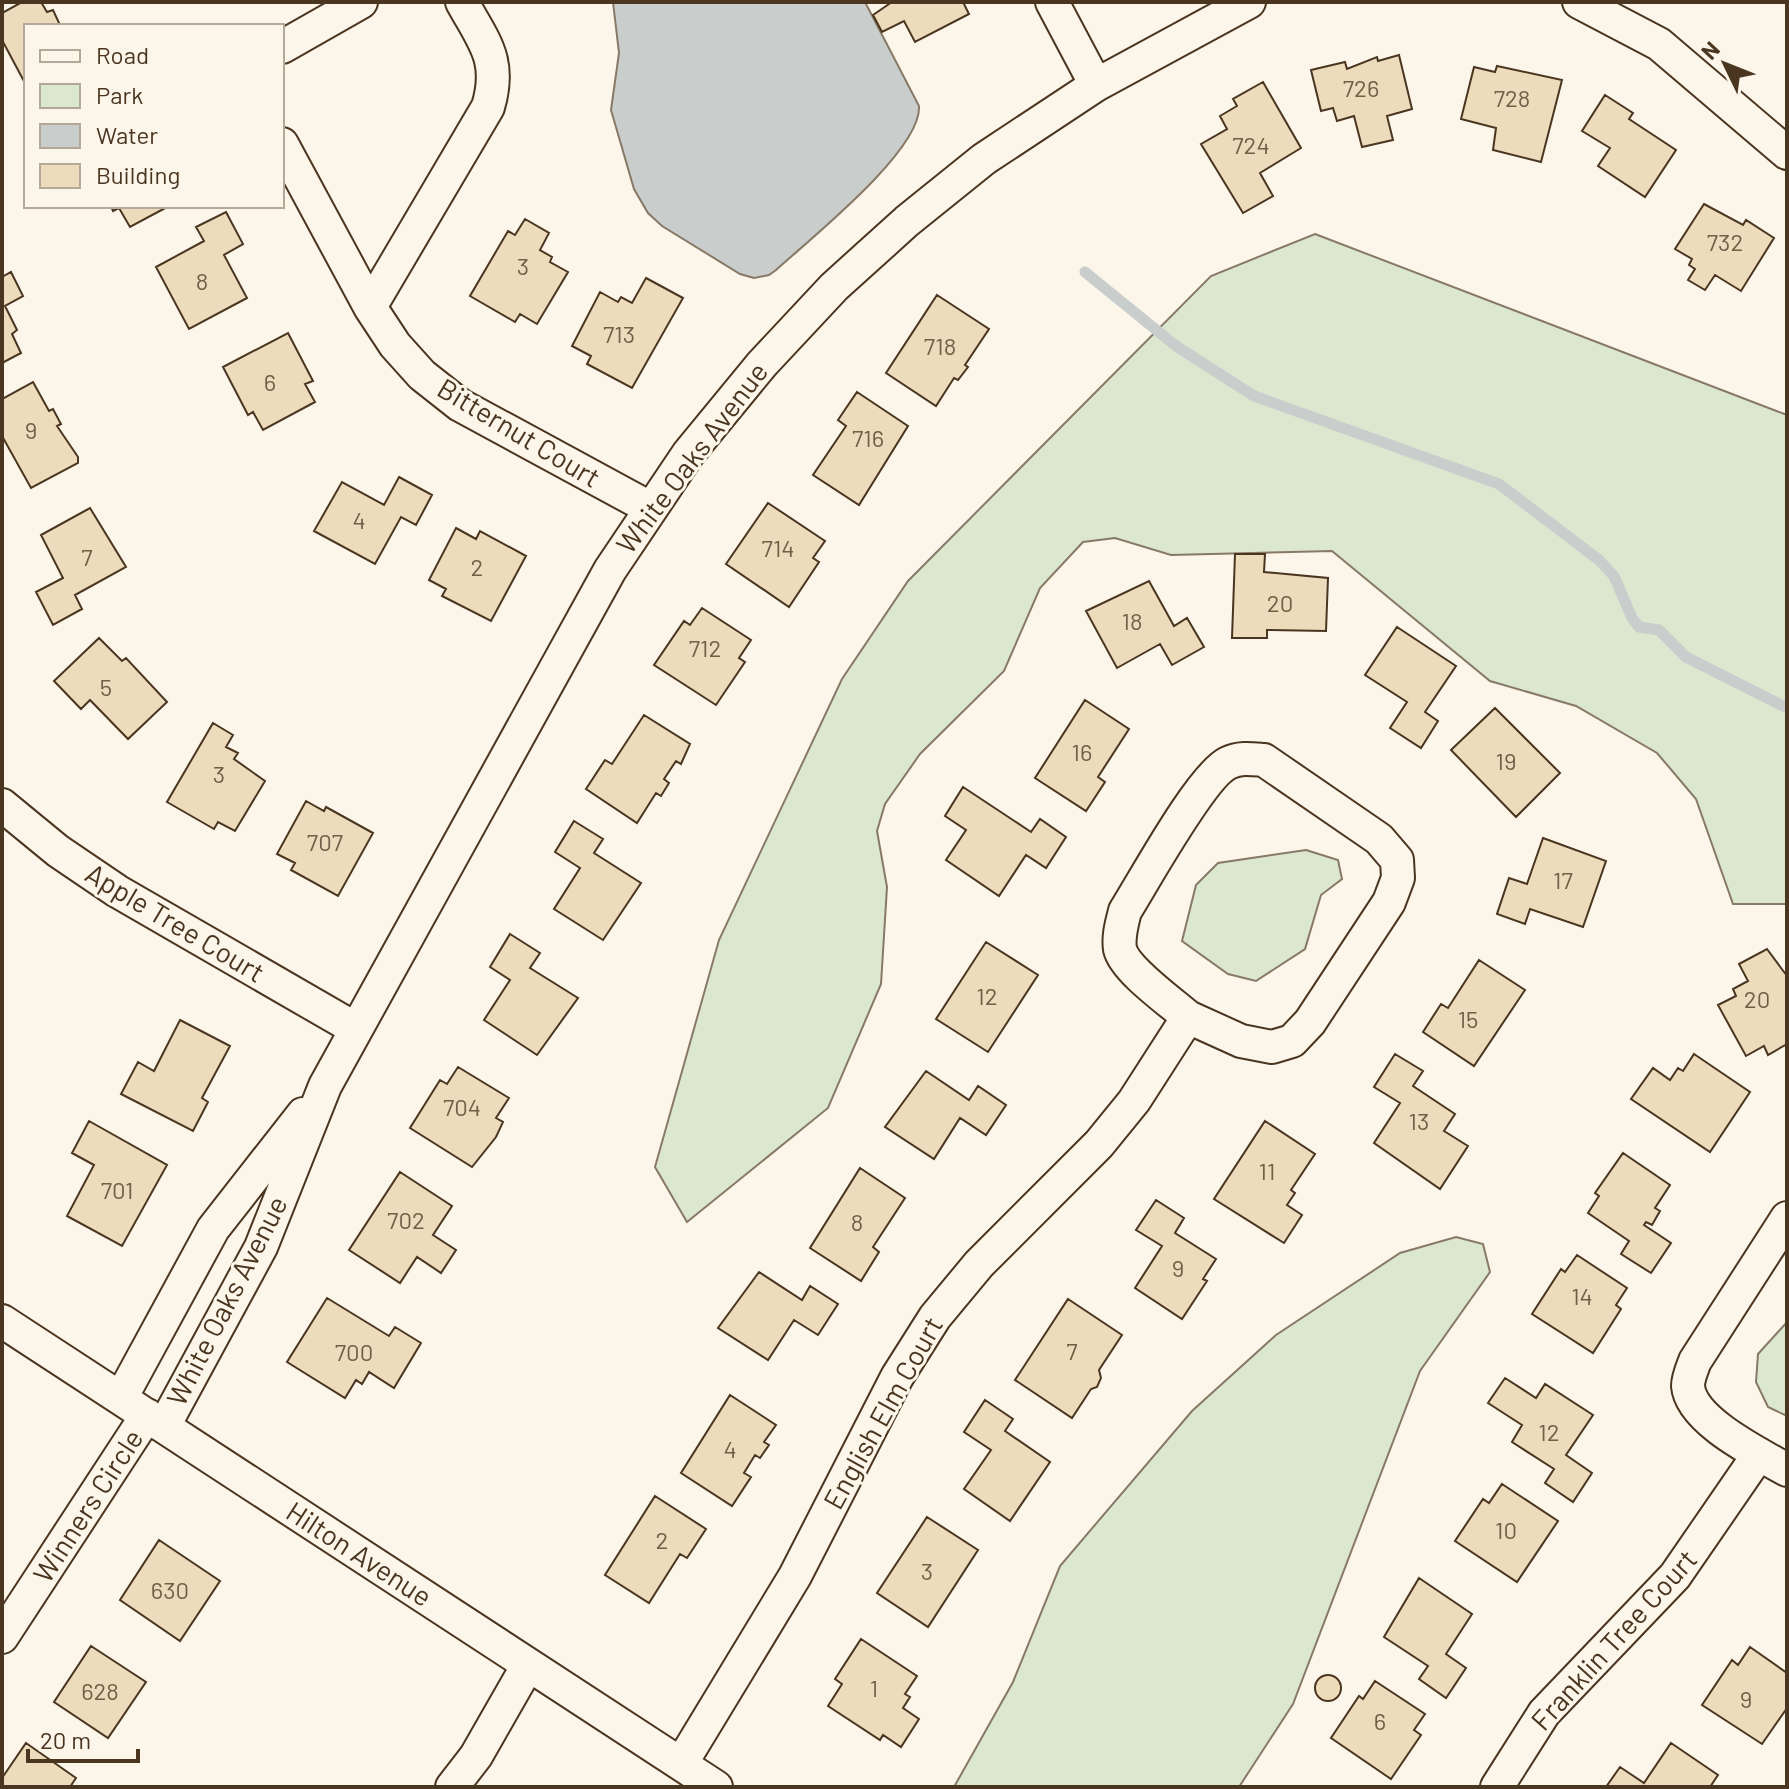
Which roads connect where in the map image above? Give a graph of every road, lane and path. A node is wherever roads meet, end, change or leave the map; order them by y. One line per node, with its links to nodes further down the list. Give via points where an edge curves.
1 (361, 2): 6 (street)
2 (462, 2): 10 (street, via 490,52 496,81 488,107)
3 (1052, 2): 7 (street)
4 (1249, 2): 7 (street, White Oaks Avenue)
5 (1579, 2): 9 (street, via 1659,44)
6 (284, 46)
7 (1096, 85): 11 (street, White Oaks Avenue, via 984,159 834,287 752,375)
8 (284, 148): 10 (street, Bitternut Court)
9 (1787, 153)
10 (370, 307): 11 (street, Bitternut Court, via 422,375 460,405)
11 (650, 508): 14 (street, White Oaks Avenue, via 610,570)
12 (2, 805): 14 (street, Apple Tree Court, via 117,891)
13 (1188, 1017): 13 (street, via 1120,952 1125,911 1206,784 1225,764 1264,760 1379,839 1397,860 1398,878 1380,915 1292,1041 1272,1047 1241,1041); 24 (street, English Elm Court, via 1099,1144 979,1264 935,1317 890,1391 788,1590)
14 (356, 1029): 15 (street, White Oaks Avenue)
15 (325, 1086): 18 (street, White Oaks Avenue, via 213,1229); 19 (street, White Oaks Avenue, via 261,1247)
16 (1787, 1218): 20 (street, via 1695,1361 1688,1383 1692,1403 1711,1422)
17 (2, 1321): 18 (street, Hilton Avenue)
18 (121, 1398): 19 (street, Hilton Avenue)
19 (156, 1421): 22 (street, Winners Circle); 23 (street, Hilton Avenue)
20 (1759, 1454): 21 (street); 27 (street, Franklin Tree Court, via 1675,1576 1544,1713)
21 (1787, 1470)
22 (2, 1637)
23 (528, 1665): 24 (street, Hilton Avenue); 25 (street)
24 (681, 1764): 26 (street, Hilton Avenue)
25 (452, 1787)
26 (716, 1787)
27 (1497, 1787)

